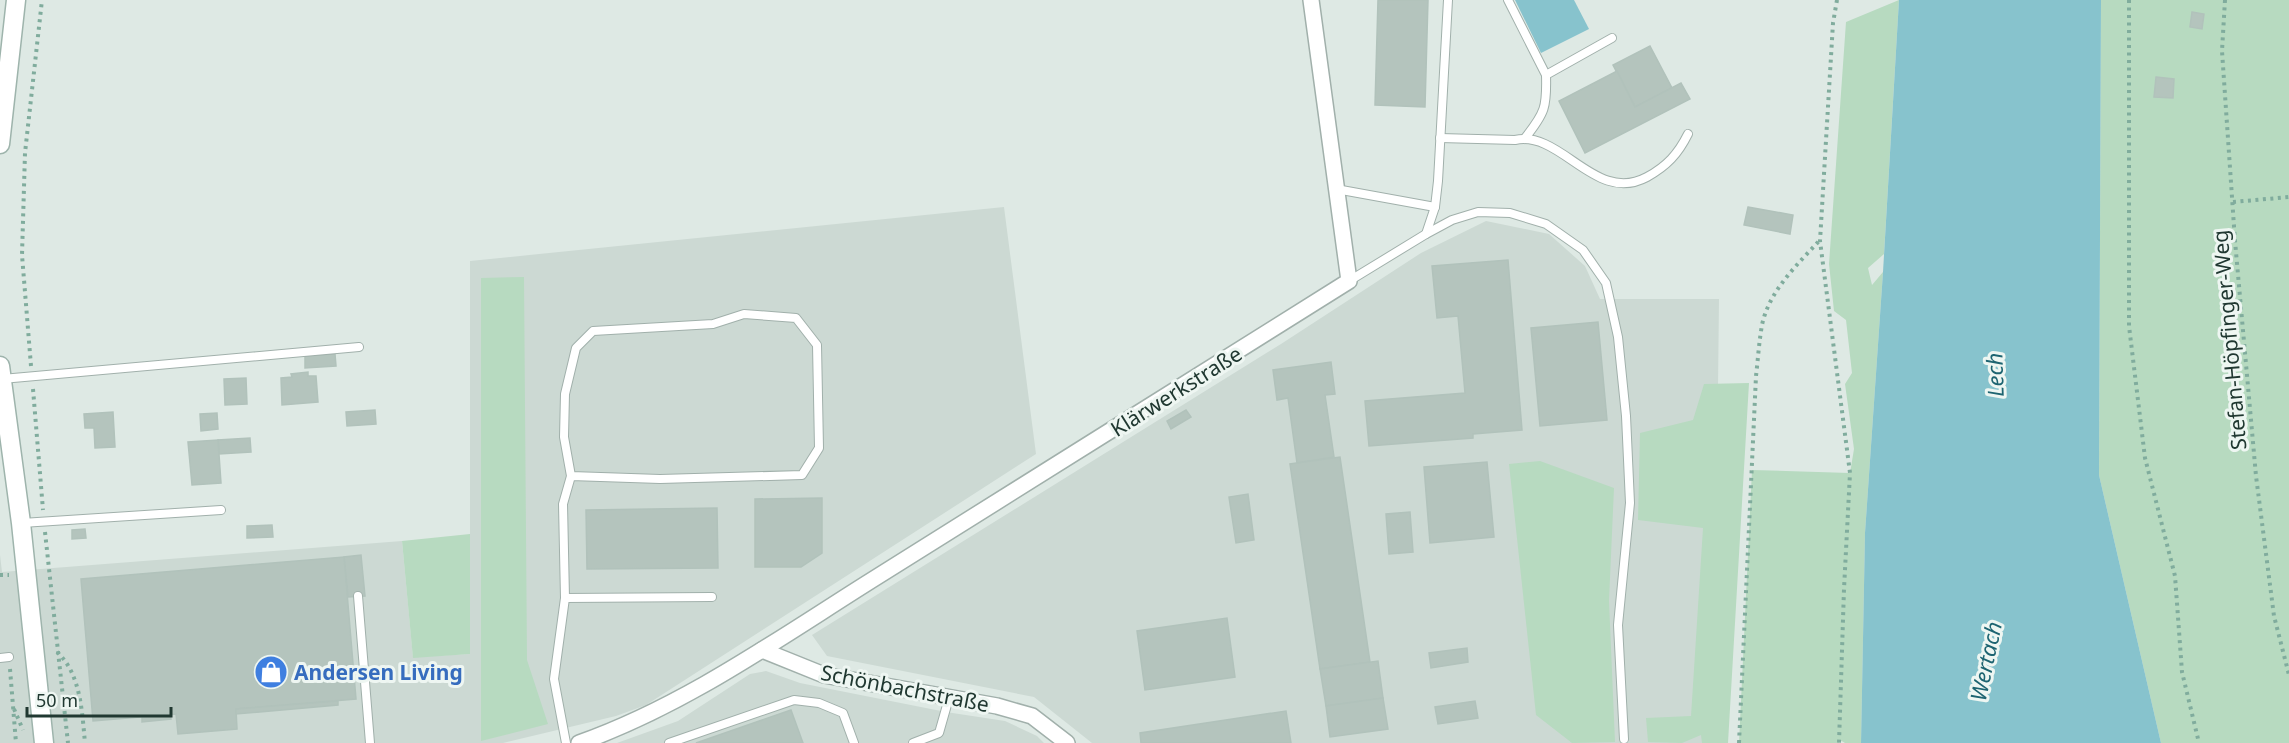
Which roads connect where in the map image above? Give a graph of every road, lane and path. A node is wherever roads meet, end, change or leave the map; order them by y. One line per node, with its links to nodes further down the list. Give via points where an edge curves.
1 (16, 0): 13 (main road)
2 (1311, 0): 14 (street)
3 (1448, 0): 11 (lane)
4 (1508, 0): 9 (lane)
5 (1838, 0): 19 (path, via 1833,22)
6 (2129, 0): 50 (path, via 2129,326 2145,458 2175,576 2182,672)
7 (2225, 0): 16 (path, Stefan-Höpfinger-Weg, via 2222,51)
8 (1612, 38): 9 (lane)
9 (1546, 75): 12 (lane, via 1543,116)
10 (1688, 134): 12 (lane, via 1679,152 1662,169 1642,180 1623,184 1589,172 1545,144)
11 (1440, 138): 12 (lane); 17 (lane)
12 (1525, 138)
13 (0, 144)
14 (1336, 189): 17 (lane); 20 (street)
15 (2289, 197): 16 (path)
16 (2233, 202): 33 (path, Stefan-Höpfinger-Weg, via 2256,476 2274,616)
17 (1435, 207): 18 (lane)
18 (1426, 234): 20 (lane); 37 (lane, via 1478,212 1510,213 1546,224 1583,250 1606,283 1618,338 1630,502 1618,625)
19 (1820, 241): 48 (path, via 1786,277 1762,323 1756,376); 49 (path, via 1850,473)
20 (1348, 280): 29 (street, Klärwerkstraße)
21 (359, 347): 22 (lane)
22 (1, 372): 25 (main road)
23 (571, 476): 23 (lane, via 564,437 565,394 576,348 593,331 713,324 744,314 796,318 817,345 819,448 802,475 660,479); 28 (lane, via 563,504)
24 (221, 510): 25 (lane)
25 (21, 523): 39 (main road)
26 (358, 596): 41 (lane)
27 (712, 597): 28 (lane)
28 (565, 598): 42 (lane, via 554,680)
29 (762, 650): 34 (street, Schönbachstraße, via 824,675); 43 (street, via 626,725)
30 (57, 652): 40 (path, via 69,666 81,701)
31 (9, 657): 32 (lane); 35 (path)
32 (0, 658)
33 (2289, 675)
34 (949, 698): 46 (lane, via 939,733); 47 (street, Schönbachstraße, via 1032,716)
35 (12, 703): 36 (path); 38 (path)
36 (25, 736)
37 (1624, 739)
38 (16, 743)
39 (44, 743)
40 (85, 743)
41 (370, 743)
42 (566, 743)
43 (579, 743)
44 (669, 743): 45 (lane, via 794,700 819,703 843,713)
45 (854, 743)
46 (913, 743)
47 (1067, 743)
48 (1739, 743)
49 (1839, 743)
50 (2199, 743)

